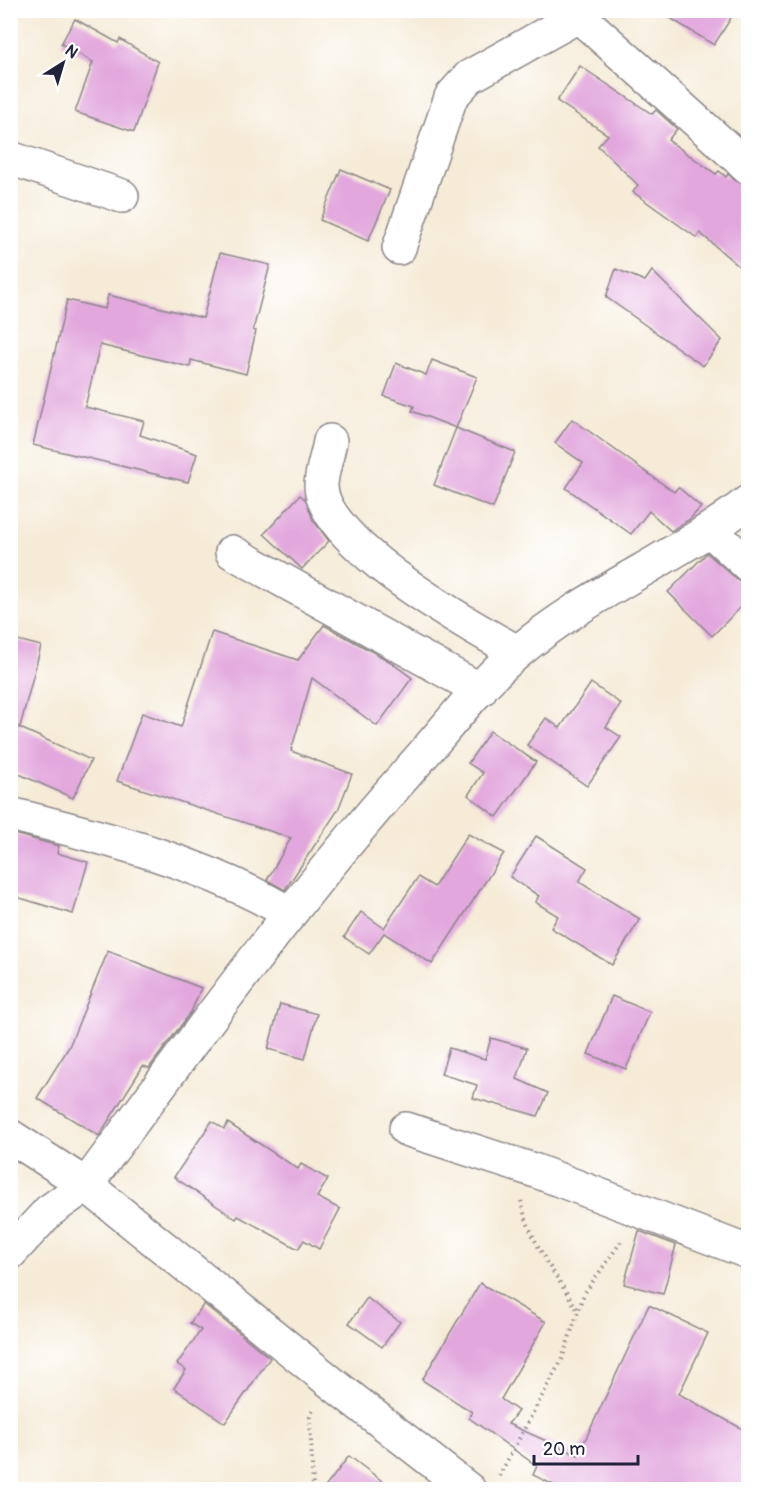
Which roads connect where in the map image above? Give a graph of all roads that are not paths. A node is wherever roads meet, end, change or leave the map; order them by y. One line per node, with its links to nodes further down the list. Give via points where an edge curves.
1 (575, 13): 3 (street); 5 (street, via 469,77 451,97)
2 (10, 158): 4 (street)
3 (748, 167)
4 (122, 196)
5 (399, 248)
6 (330, 441): 11 (street, via 321,487 330,512 351,536 395,576)
7 (748, 502): 8 (street)
8 (711, 531): 10 (street); 11 (street, via 568,615)
9 (232, 552): 12 (street)
10 (748, 565)
11 (517, 652): 12 (street)
12 (480, 690): 14 (street)
13 (10, 814): 14 (street, via 112,839 207,872 250,890)
14 (289, 913): 17 (street)
15 (406, 1130): 18 (street, via 640,1209)
16 (10, 1136): 17 (street)
17 (86, 1185): 19 (street, via 49,1211); 20 (street, via 328,1380)
18 (748, 1252)
19 (10, 1253)
20 (483, 1484)

